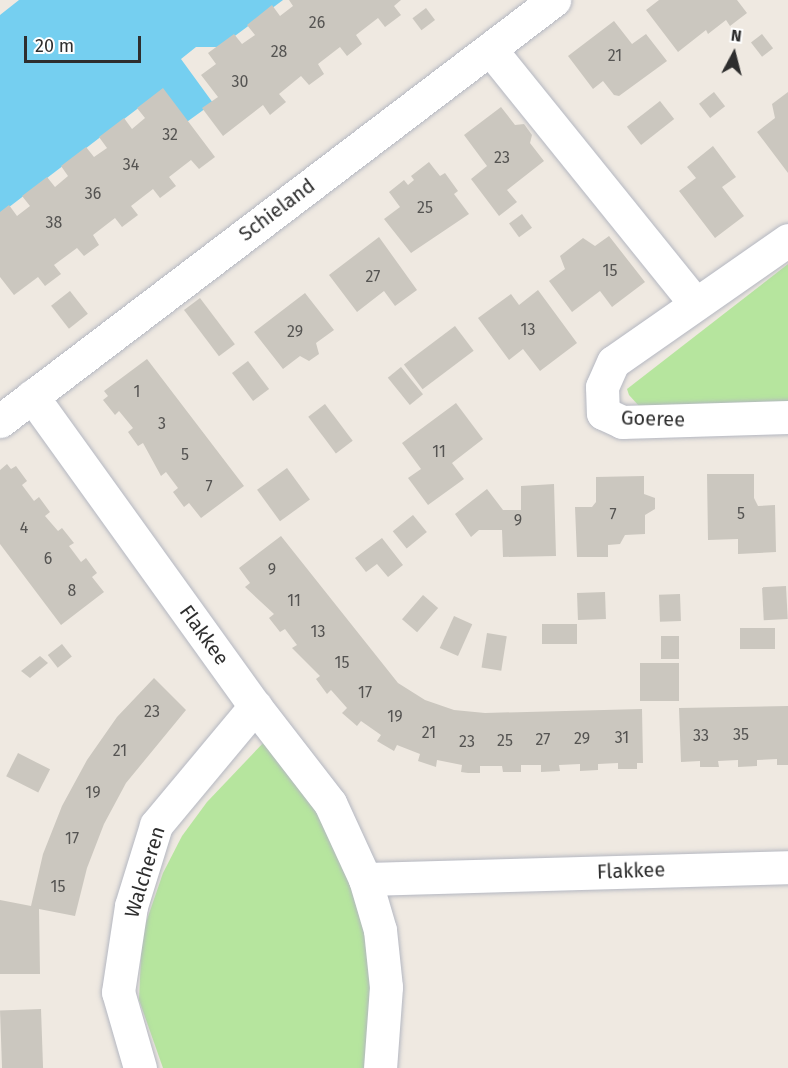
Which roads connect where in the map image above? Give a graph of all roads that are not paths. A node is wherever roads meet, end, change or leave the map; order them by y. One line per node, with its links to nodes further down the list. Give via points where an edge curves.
1 (554, 0): 2 (street, Schieland)
2 (490, 49): 4 (street); 5 (street, Schieland)
3 (788, 240): 4 (street, Goeree)
4 (695, 303): 6 (street, Goeree, via 613,362 602,387 603,413 621,422)
5 (32, 396): 7 (street, Schieland); 8 (street, Flakkee)
6 (788, 417)
7 (0, 420)
8 (255, 706): 10 (street, Flakkee, via 330,803); 11 (street, Walcheren, via 156,825 131,906 118,992)
9 (788, 867): 10 (street, Flakkee)
10 (365, 879): 12 (street, Flakkee, via 380,930 386,987)
11 (140, 1068)
12 (380, 1068)

